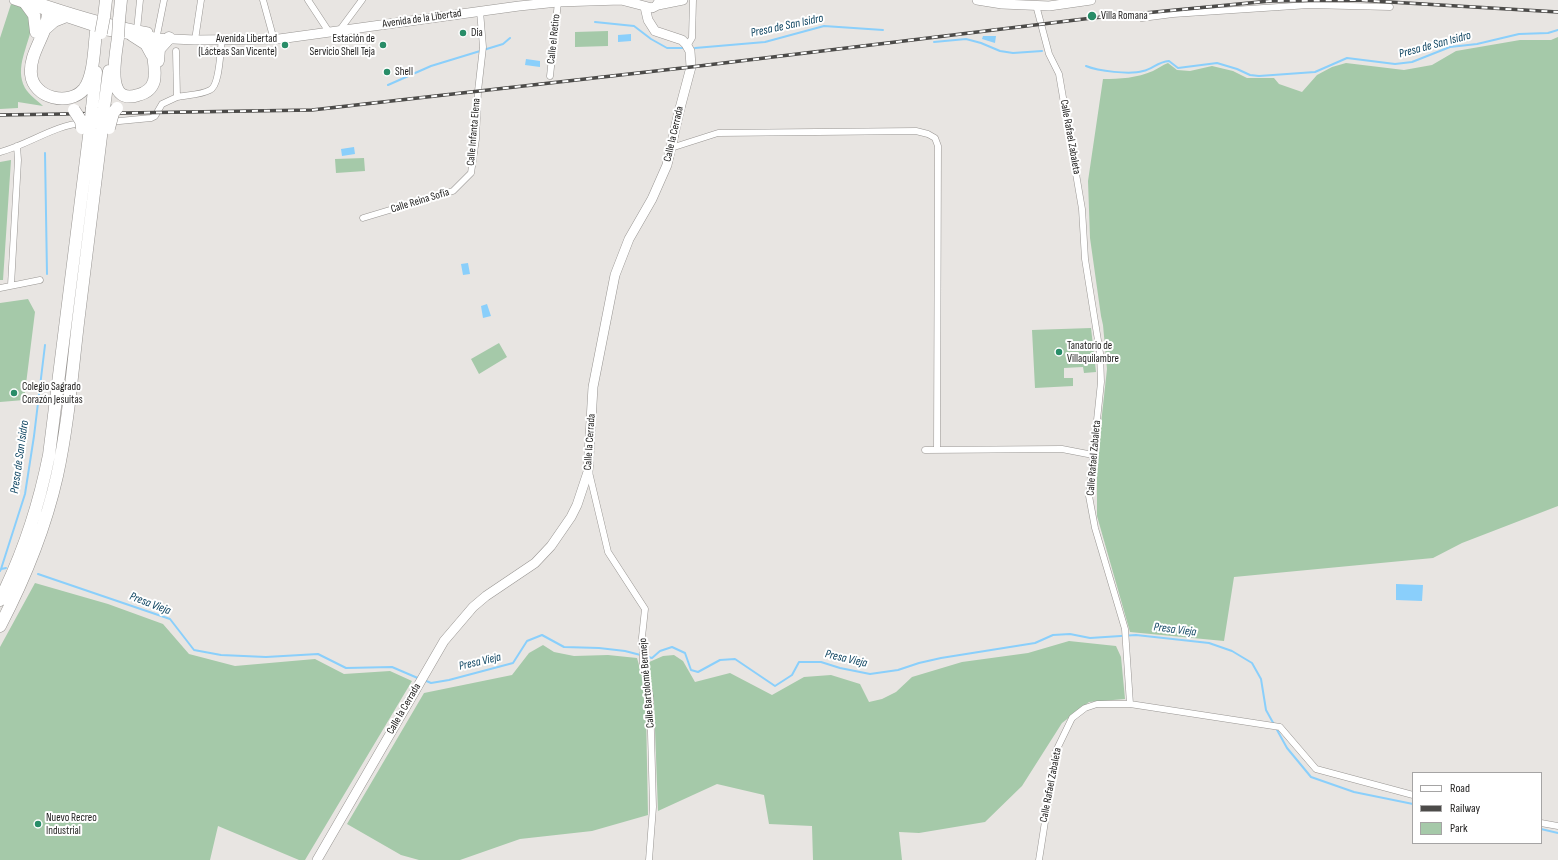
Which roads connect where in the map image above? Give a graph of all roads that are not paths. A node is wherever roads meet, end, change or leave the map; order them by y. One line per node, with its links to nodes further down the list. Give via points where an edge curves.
1 (101, 0): 25 (highway)
2 (106, 0): 25 (highway)
3 (117, 0): 25 (highway)
4 (121, 0): 25 (highway)
5 (140, 0): 31 (street)
6 (164, 0): 31 (street)
7 (201, 0): 32 (street)
8 (263, 0): 34 (street)
9 (308, 0): 29 (street)
10 (362, 0): 28 (street)
11 (621, 0): 17 (street, Avenida de la Libertad); 19 (street, Avenida de la Libertad)
12 (683, 0): 19 (street, Avenida de la Libertad)
13 (693, 0): 35 (street, Calle la Cerrada, via 692,38)
14 (977, 0): 18 (street)
15 (1091, 0): 20 (street, via 1049,6)
16 (548, 1): 17 (street, Avenida de la Libertad); 23 (street, Avenida de la Libertad)
17 (558, 2): 38 (street, Calle el Retiro)
18 (1014, 2): 20 (street)
19 (650, 4): 35 (street, via 651,28 660,34 682,40)
20 (1030, 4): 53 (street, Calle Rafael Zabaleta, via 1059,74 1082,209 1086,259 1100,353 1101,382)
21 (36, 6): 24 (street); 25 (street, via 88,20); 27 (highway, via 34,15); 27 (highway, via 47,24)
22 (1390, 7): 26 (street, via 1309,5)
23 (480, 11): 28 (street, Avenida de la Libertad); 46 (street, Calle Infanta Elena, via 483,50)
24 (64, 18): 27 (highway); 31 (street, via 107,31)
25 (106, 18): 30 (highway, bridge); 30 (highway, bridge); 31 (street, via 126,28)
26 (1142, 18)
27 (40, 30): 30 (highway, via 31,76 42,92 62,99 77,95 83,89); 41 (highway, bridge, via 26,60 27,80 41,97 74,110)
28 (339, 31): 29 (street, Avenida de la Libertad)
29 (329, 32): 34 (street, Avenida de la Libertad)
30 (107, 34): 37 (highway, via 114,82 123,95 136,96 147,91 154,82); 40 (highway)
31 (151, 35): 32 (street, Avenida de la Libertad); 37 (highway); 37 (highway, via 159,49); 37 (highway, via 146,44)
32 (194, 40): 33 (street, Avenida de la Libertad)
33 (222, 40): 34 (street, Avenida de la Libertad); 39 (street, via 214,88)
34 (274, 40)
35 (687, 46): 44 (street, Calle la Cerrada, via 690,51 691,67)
36 (176, 51): 39 (street)
37 (155, 57): 42 (highway, bridge, via 160,78 154,91 143,99 117,108)
38 (550, 76)
39 (177, 97): 41 (street, via 162,104 151,118)
40 (98, 108): 41 (highway, bridge); 42 (highway, bridge)
41 (82, 127): 43 (street, via 49,133); 55 (highway, via 74,258 53,433 39,501 24,546)
42 (105, 128): 56 (highway, via 57,476 33,557)
43 (17, 146): 45 (street); 49 (street)
44 (671, 148): 52 (street, via 718,133 916,131 935,138 938,146); 54 (street, Calle la Cerrada, via 667,165 652,199 629,239 615,275 593,387)
45 (0, 152)
46 (471, 173): 47 (street, Calle Reina Sofía, via 453,192)
47 (363, 218)
48 (40, 280): 49 (street)
49 (11, 285): 50 (street)
50 (0, 288)
51 (925, 450): 52 (street)
52 (937, 450): 53 (street, via 1062,449)
53 (1093, 455): 57 (street, Calle Rafael Zabaleta, via 1089,496 1095,528 1126,636)
54 (588, 472): 61 (street, Calle la Cerrada, via 578,505 551,546 535,563 486,596 444,641); 62 (street, Calle Bartolomé Bermejo, via 608,552 645,609 642,637 650,696 653,807)
55 (0, 600)
56 (0, 626)
57 (1130, 704): 58 (street, via 1280,727 1316,768); 63 (street, Calle Rafael Zabaleta, via 1097,704 1085,708 1072,718 1056,751)
58 (1412, 795)
59 (1542, 823): 60 (street)
60 (1558, 826)
61 (317, 860)
62 (649, 860)
63 (1038, 860)

